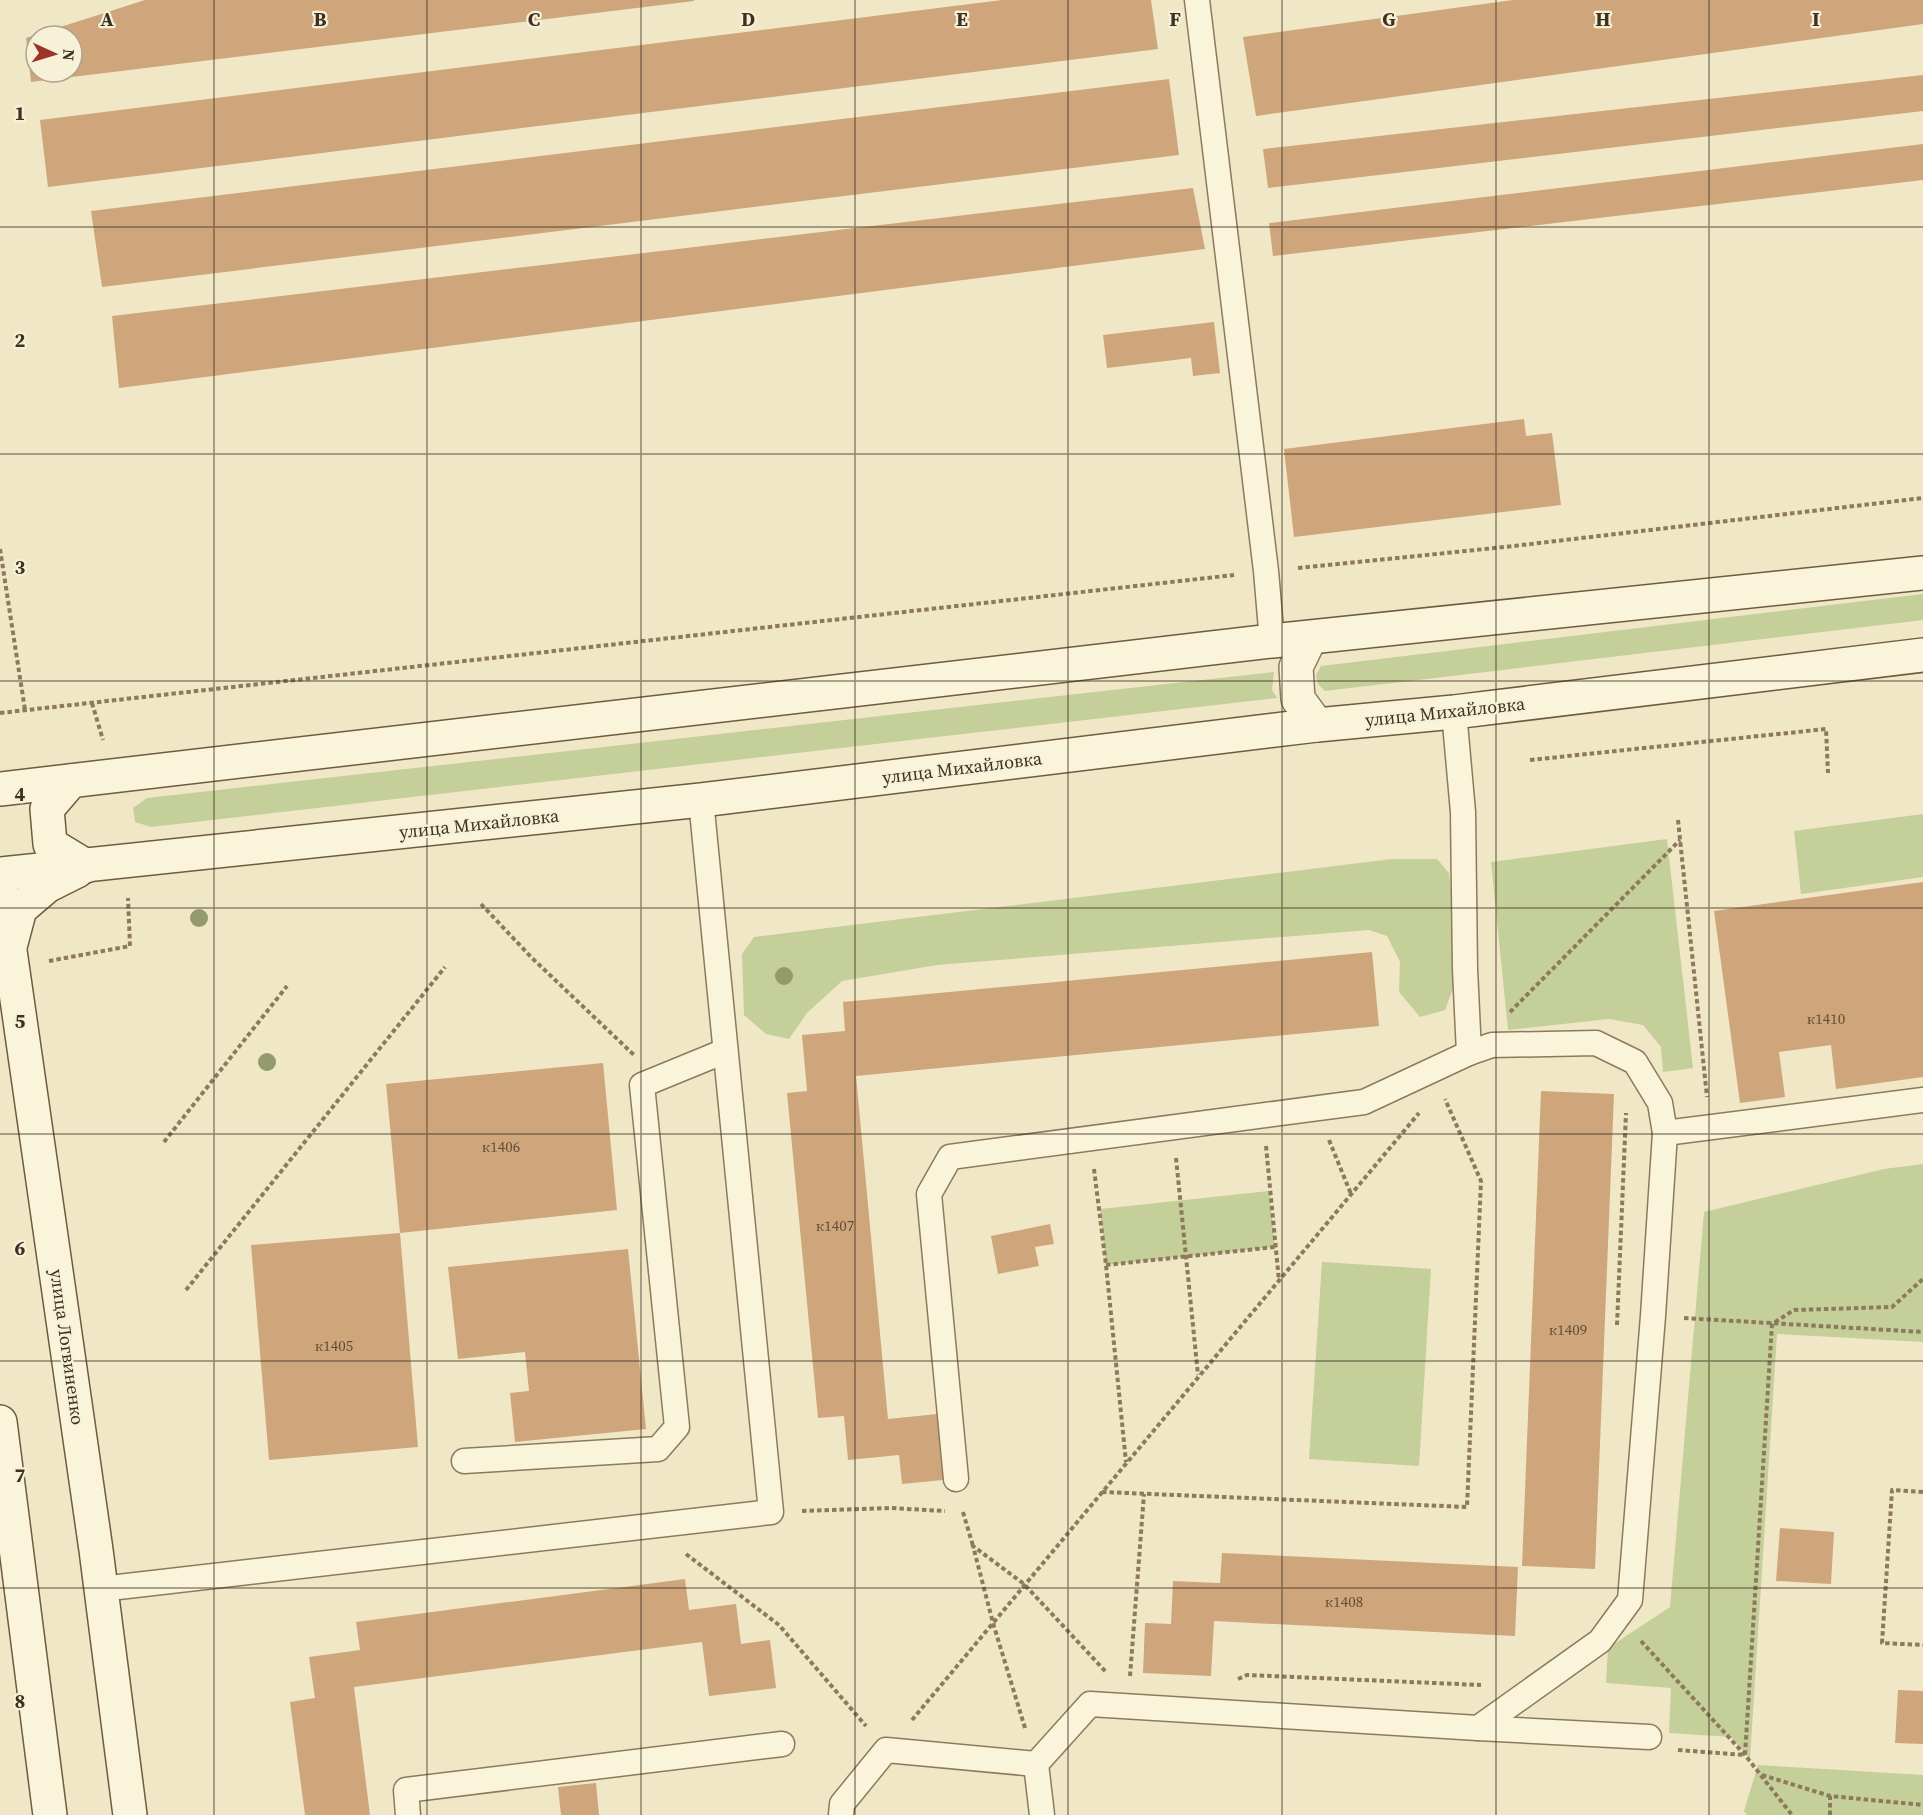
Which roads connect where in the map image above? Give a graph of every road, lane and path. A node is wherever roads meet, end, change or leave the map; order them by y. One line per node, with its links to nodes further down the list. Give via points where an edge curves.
1 (1197, 0): 4 (lane)
2 (1923, 498): 4 (path)
3 (0, 549): 9 (path)
4 (1266, 571): 7 (lane); 9 (path)
5 (1923, 573): 6 (main road)
6 (1310, 638): 7 (main road); 12 (main road, via 1296,667 1297,688 1298,699)
7 (1272, 641): 15 (main road)
8 (1923, 655): 10 (main road, улица Михайловка)
9 (25, 710): 11 (path)
10 (1454, 712): 12 (main road, улица Михайловка); 29 (lane, via 1463,812)
11 (0, 713)
12 (1317, 725): 17 (main road, улица Михайловка)
13 (1530, 760): 14 (path, via 1826,729)
14 (1828, 773)
15 (70, 781): 16 (main road); 20 (main road, via 47,809 50,843)
16 (0, 789)
17 (701, 800): 20 (main road, улица Михайловка); 28 (lane)
18 (1678, 820): 19 (path)
19 (1680, 840): 29 (path); 37 (path)
20 (86, 866): 21 (main road, улица Михайловка); 25 (main road, via 47,886 21,909)
21 (0, 874)
22 (0, 880): 25 (main road, улица Логвиненко)
23 (481, 904): 30 (path, via 531,957 633,1052)
24 (130, 946): 25 (path)
25 (11, 958): 66 (main road, улица Логвиненко)
26 (445, 967): 48 (path)
27 (287, 986): 41 (path)
28 (726, 1051): 30 (lane); 61 (lane)
29 (1469, 1053): 35 (lane, via 1364,1102); 39 (lane, via 1492,1045 1596,1043 1635,1062 1660,1103)
30 (642, 1085): 55 (lane, via 677,1427 658,1449)
31 (1445, 1098): 60 (path, via 1481,1181 1467,1507)
32 (1923, 1100): 37 (lane)
33 (1426, 1106): 42 (path)
34 (1626, 1106): 52 (path)
35 (1316, 1109): 36 (lane); 42 (path)
36 (1264, 1115): 38 (lane); 43 (path)
37 (1710, 1127): 39 (lane)
38 (1173, 1128): 40 (lane); 44 (path)
39 (1665, 1133): 49 (lane)
40 (1090, 1138): 45 (path); 57 (lane, via 950,1157 929,1194)
41 (164, 1142)
42 (1351, 1194): 47 (path)
43 (1275, 1247): 44 (path); 47 (path)
44 (1185, 1257): 45 (path); 53 (path)
45 (1106, 1266): 56 (path)
46 (1923, 1279): 50 (path, via 1892,1307 1794,1310)
47 (1279, 1281): 53 (path)
48 (186, 1290)
49 (1653, 1316): 50 (path); 67 (lane, via 1630,1600)
50 (1772, 1324): 51 (path); 78 (path)
51 (1923, 1332)
52 (1616, 1333)
53 (1198, 1376): 56 (path)
54 (1, 1435): 83 (main road)
55 (464, 1461)
56 (1126, 1462): 58 (path)
57 (956, 1479): 62 (path)
58 (1101, 1492): 60 (path); 65 (path)
59 (1923, 1492): 69 (path, via 1892,1490 1882,1642)
60 (1144, 1494): 71 (path)
61 (771, 1512): 62 (path, via 890,1508); 63 (lane)
62 (963, 1512): 64 (path)
63 (651, 1527): 66 (lane); 77 (path, via 779,1625)
64 (973, 1546): 65 (path); 68 (path)
65 (1024, 1584): 68 (path); 71 (path, via 1113,1679)
66 (101, 1589): 84 (main road, улица Логвиненко)
67 (1618, 1616): 74 (lane, via 1600,1641); 78 (path)
68 (993, 1623): 77 (path); 79 (path)
69 (1923, 1645)
70 (1490, 1678): 72 (path, via 1481,1685 1246,1675)
71 (1130, 1681): 73 (path)
72 (1228, 1683)
73 (1150, 1708): 74 (lane); 79 (lane, via 1090,1704)
74 (1478, 1728): 75 (lane)
75 (1649, 1737): 78 (path, via 1661,1748)
76 (782, 1744): 85 (lane, via 406,1790)
77 (886, 1750): 79 (lane); 86 (lane, via 842,1804)
78 (1745, 1755): 80 (path)
79 (1036, 1764): 87 (lane)
80 (1761, 1775): 81 (path); 88 (path)
81 (1830, 1796): 82 (path); 89 (path)
82 (1923, 1805)
83 (50, 1815)
84 (130, 1815)
85 (408, 1815)
86 (841, 1815)
87 (1042, 1815)
88 (1792, 1815)
89 (1830, 1815)

